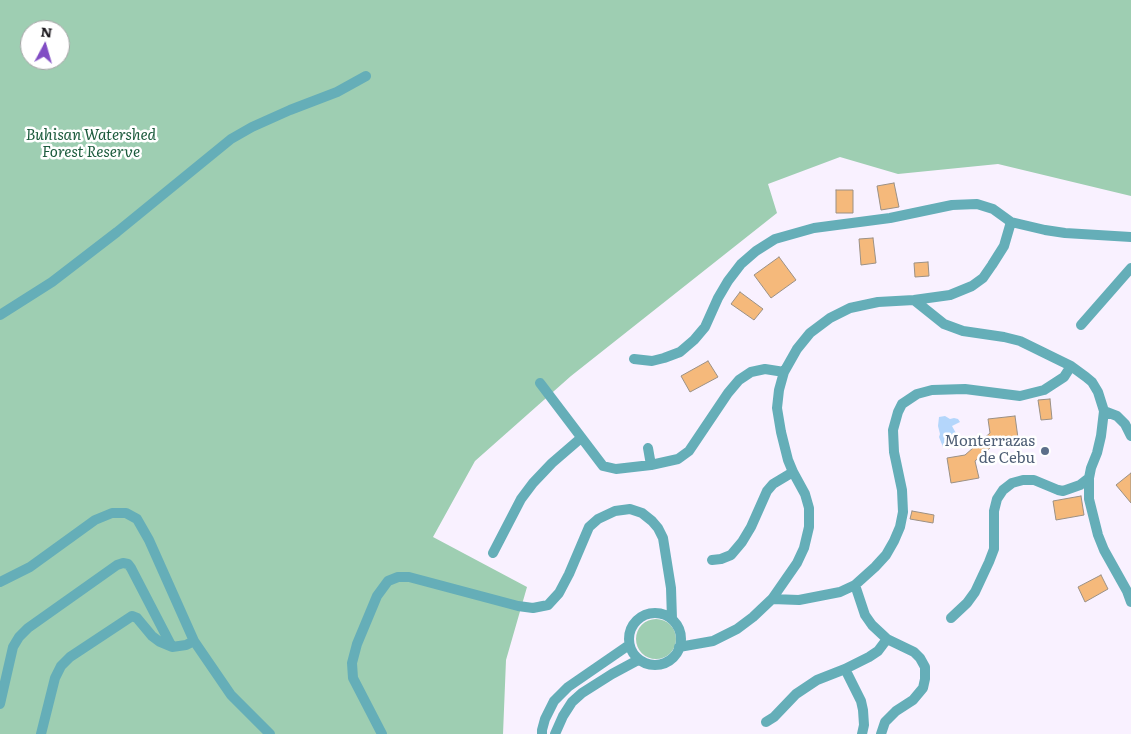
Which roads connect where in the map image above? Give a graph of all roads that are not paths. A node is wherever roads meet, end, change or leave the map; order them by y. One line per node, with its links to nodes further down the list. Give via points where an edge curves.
1 (366, 76): 6 (street, via 232,139 52,282)
2 (1011, 222): 3 (street, via 1064,233); 5 (street, via 1004,246 983,278 950,295); 8 (street, via 993,209 977,204 952,205 890,218 814,228 776,240 740,264 718,298 705,327 680,352 652,361)
3 (1131, 237)
4 (1131, 268): 7 (street)
5 (914, 300): 9 (street, via 944,324 963,331 1020,341); 10 (street, via 868,304 830,318 810,333)
6 (0, 315)
7 (1081, 325)
8 (634, 360)
9 (1071, 366): 12 (street, via 1092,382); 22 (street, via 1064,377 1044,390 1020,396 965,389 932,390 917,394 902,404 893,430 903,512 900,527 886,555)
10 (784, 372): 16 (street, via 765,369 739,380 689,452 678,459); 17 (street, via 777,408)
11 (540, 383): 14 (street)
12 (1104, 410): 13 (street, via 1117,416); 18 (street, via 1101,436)
13 (1131, 436)
14 (581, 438): 16 (street, via 603,466 616,469); 19 (street, via 533,483)
15 (648, 448): 16 (street)
16 (651, 465)
17 (793, 472): 20 (street, via 767,491 742,542 720,560); 23 (street, via 805,494 809,527 797,564)
18 (1089, 478): 24 (street, via 1089,499 1098,535); 25 (street, via 1080,485 1063,490 1034,480 1023,480 1004,490 994,510 994,549 989,562 975,592)
19 (493, 552)
20 (712, 560)
21 (0, 582): 28 (street, via 30,567 95,520 112,513 126,513 137,519 149,540)
22 (855, 585): 23 (street, via 818,597); 27 (street, via 865,615)
23 (772, 599): 31 (street, via 753,617 727,634 713,641)
24 (1131, 602)
25 (951, 618)
26 (672, 620): 29 (street, via 656,613 644,615 631,627); 31 (street, via 680,632); 38 (street, via 663,538 647,517 630,509 616,511 588,527 569,574 548,605 518,606 409,577 398,577 388,581 377,596 352,663 353,678)
27 (887, 639): 33 (street, via 869,658); 42 (street, via 920,658 925,667 926,690 896,711 885,722)
28 (194, 641): 30 (street); 37 (street, via 231,695)
29 (629, 645): 32 (street); 39 (street, via 568,687 554,701)
30 (172, 647): 34 (street, via 131,568 123,563 19,637 13,647); 36 (street, via 152,636 132,616 70,657 55,678)
31 (679, 647): 32 (street, via 662,664)
32 (638, 660): 40 (street, via 582,693 572,702)
33 (845, 669): 35 (street, via 816,680); 41 (street, via 861,701)
34 (0, 704)
35 (766, 722)
36 (41, 734)
37 (270, 734)
38 (382, 734)
39 (542, 734)
40 (555, 734)
41 (862, 734)
42 (881, 734)

